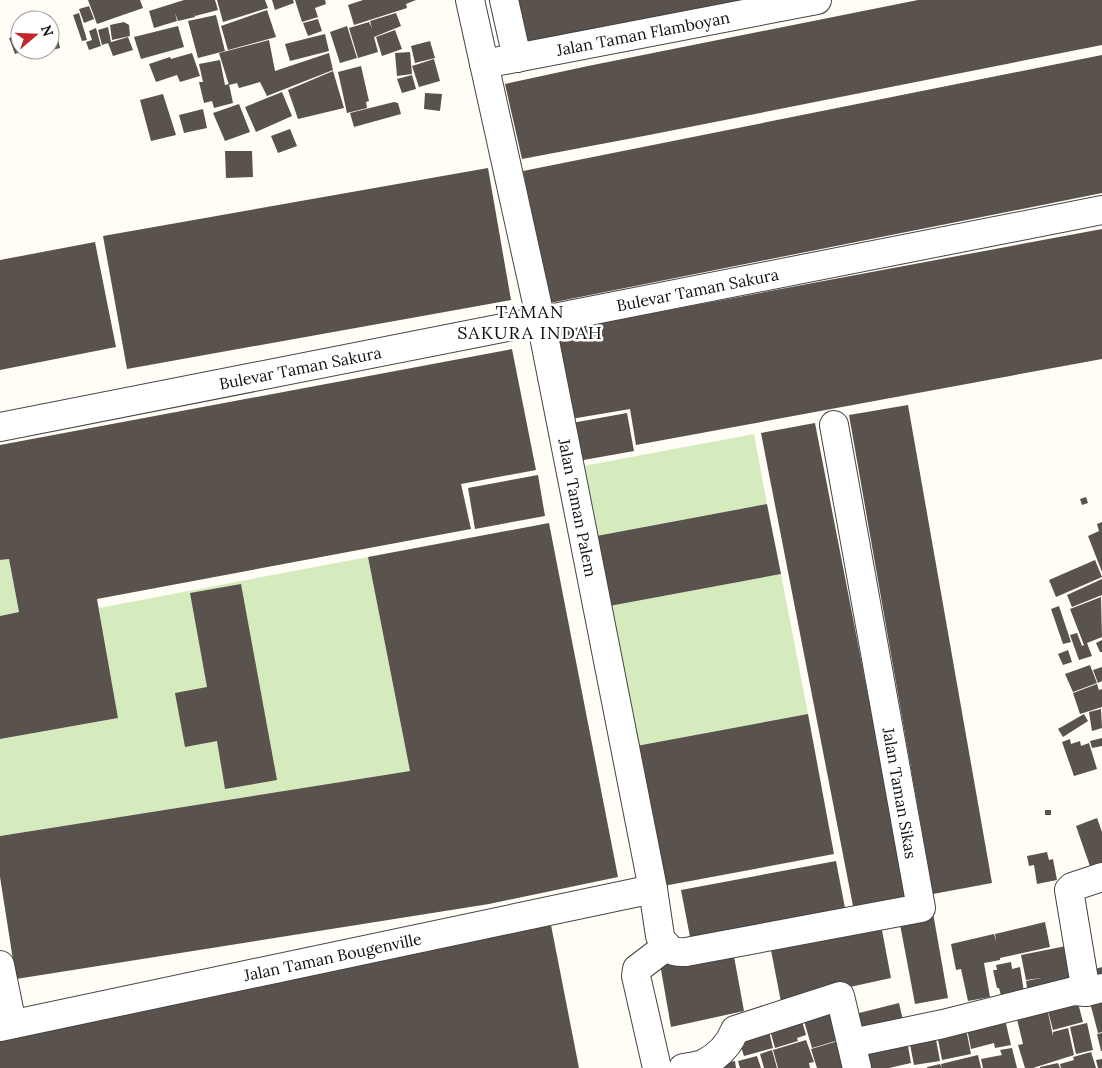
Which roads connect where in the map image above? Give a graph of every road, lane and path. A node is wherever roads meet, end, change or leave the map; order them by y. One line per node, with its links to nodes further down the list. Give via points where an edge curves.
1 (470, 0): 5 (street, Jalan Taman Palem)
2 (504, 0): 4 (street)
3 (817, 0): 4 (street, Jalan Taman Flamboyan)
4 (523, 57): 5 (street, Jalan Taman Flamboyan)
5 (484, 64): 7 (street, Jalan Taman Palem)
6 (1102, 210): 7 (street, Bulevar Taman Sakura)
7 (541, 321): 9 (street, Bulevar Taman Sakura); 11 (street, Jalan Taman Palem)
8 (834, 424): 12 (street, Jalan Taman Sikas, via 921,908 686,952)
9 (0, 427)
10 (1102, 877): 14 (street, via 1072,886 1069,890)
11 (653, 889): 12 (street, Jalan Taman Palem, via 660,936); 15 (street, Jalan Taman Bougenville)
12 (668, 948): 17 (street, via 637,969 636,976)
13 (0, 965): 15 (street)
14 (1094, 990): 16 (street, via 1074,991 943,1024)
15 (6, 1026)
16 (854, 1056): 18 (street, via 840,996 735,1030 721,1051 702,1064)
17 (658, 1068)
18 (684, 1068)

